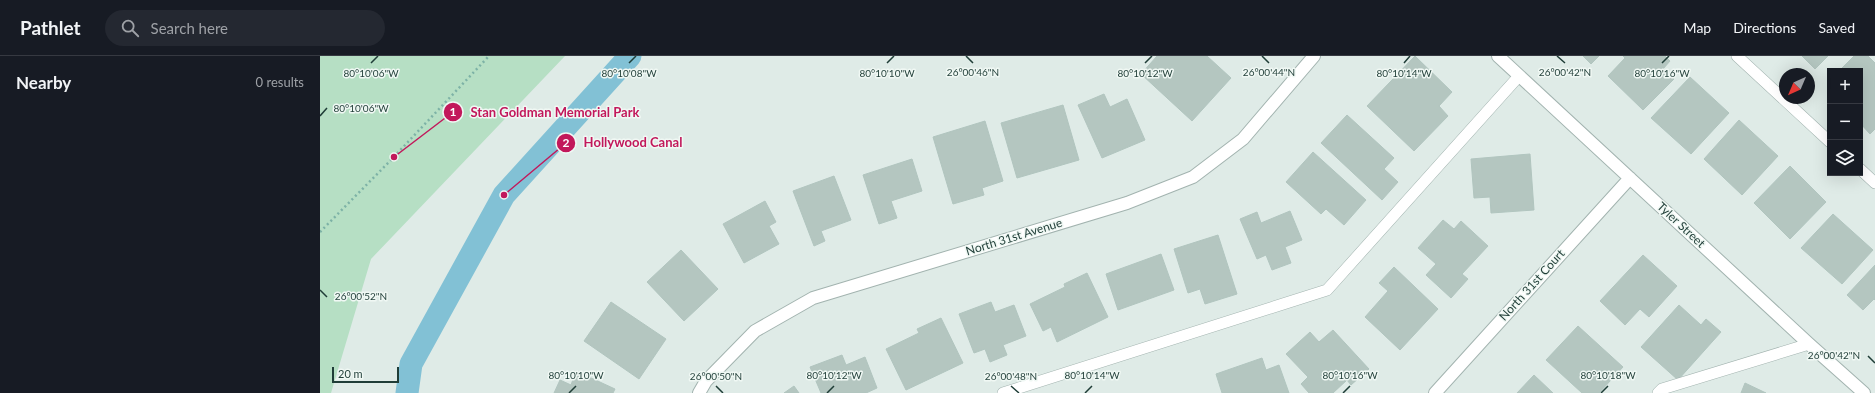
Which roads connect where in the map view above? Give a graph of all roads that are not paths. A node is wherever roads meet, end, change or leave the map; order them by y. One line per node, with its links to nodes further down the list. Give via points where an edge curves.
1 (1314, 56): 10 (street, North 31st Avenue, via 1243,139 1192,177 1127,203 813,298 754,331 706,381)
2 (1498, 56): 4 (street, Tyler Street)
3 (1737, 56): 5 (lane)
4 (1519, 76): 7 (street, Tyler Street); 11 (lane, via 1326,290)
5 (1828, 140)
6 (1863, 172): 8 (lane)
7 (1630, 178): 9 (street, Tyler Street); 12 (street, North 31st Court)
8 (1875, 183)
9 (1809, 344): 13 (lane, via 1662,389); 14 (street, Tyler Street)
10 (699, 393)
11 (1003, 393)
12 (1435, 393)
13 (1658, 393)
14 (1864, 393)

